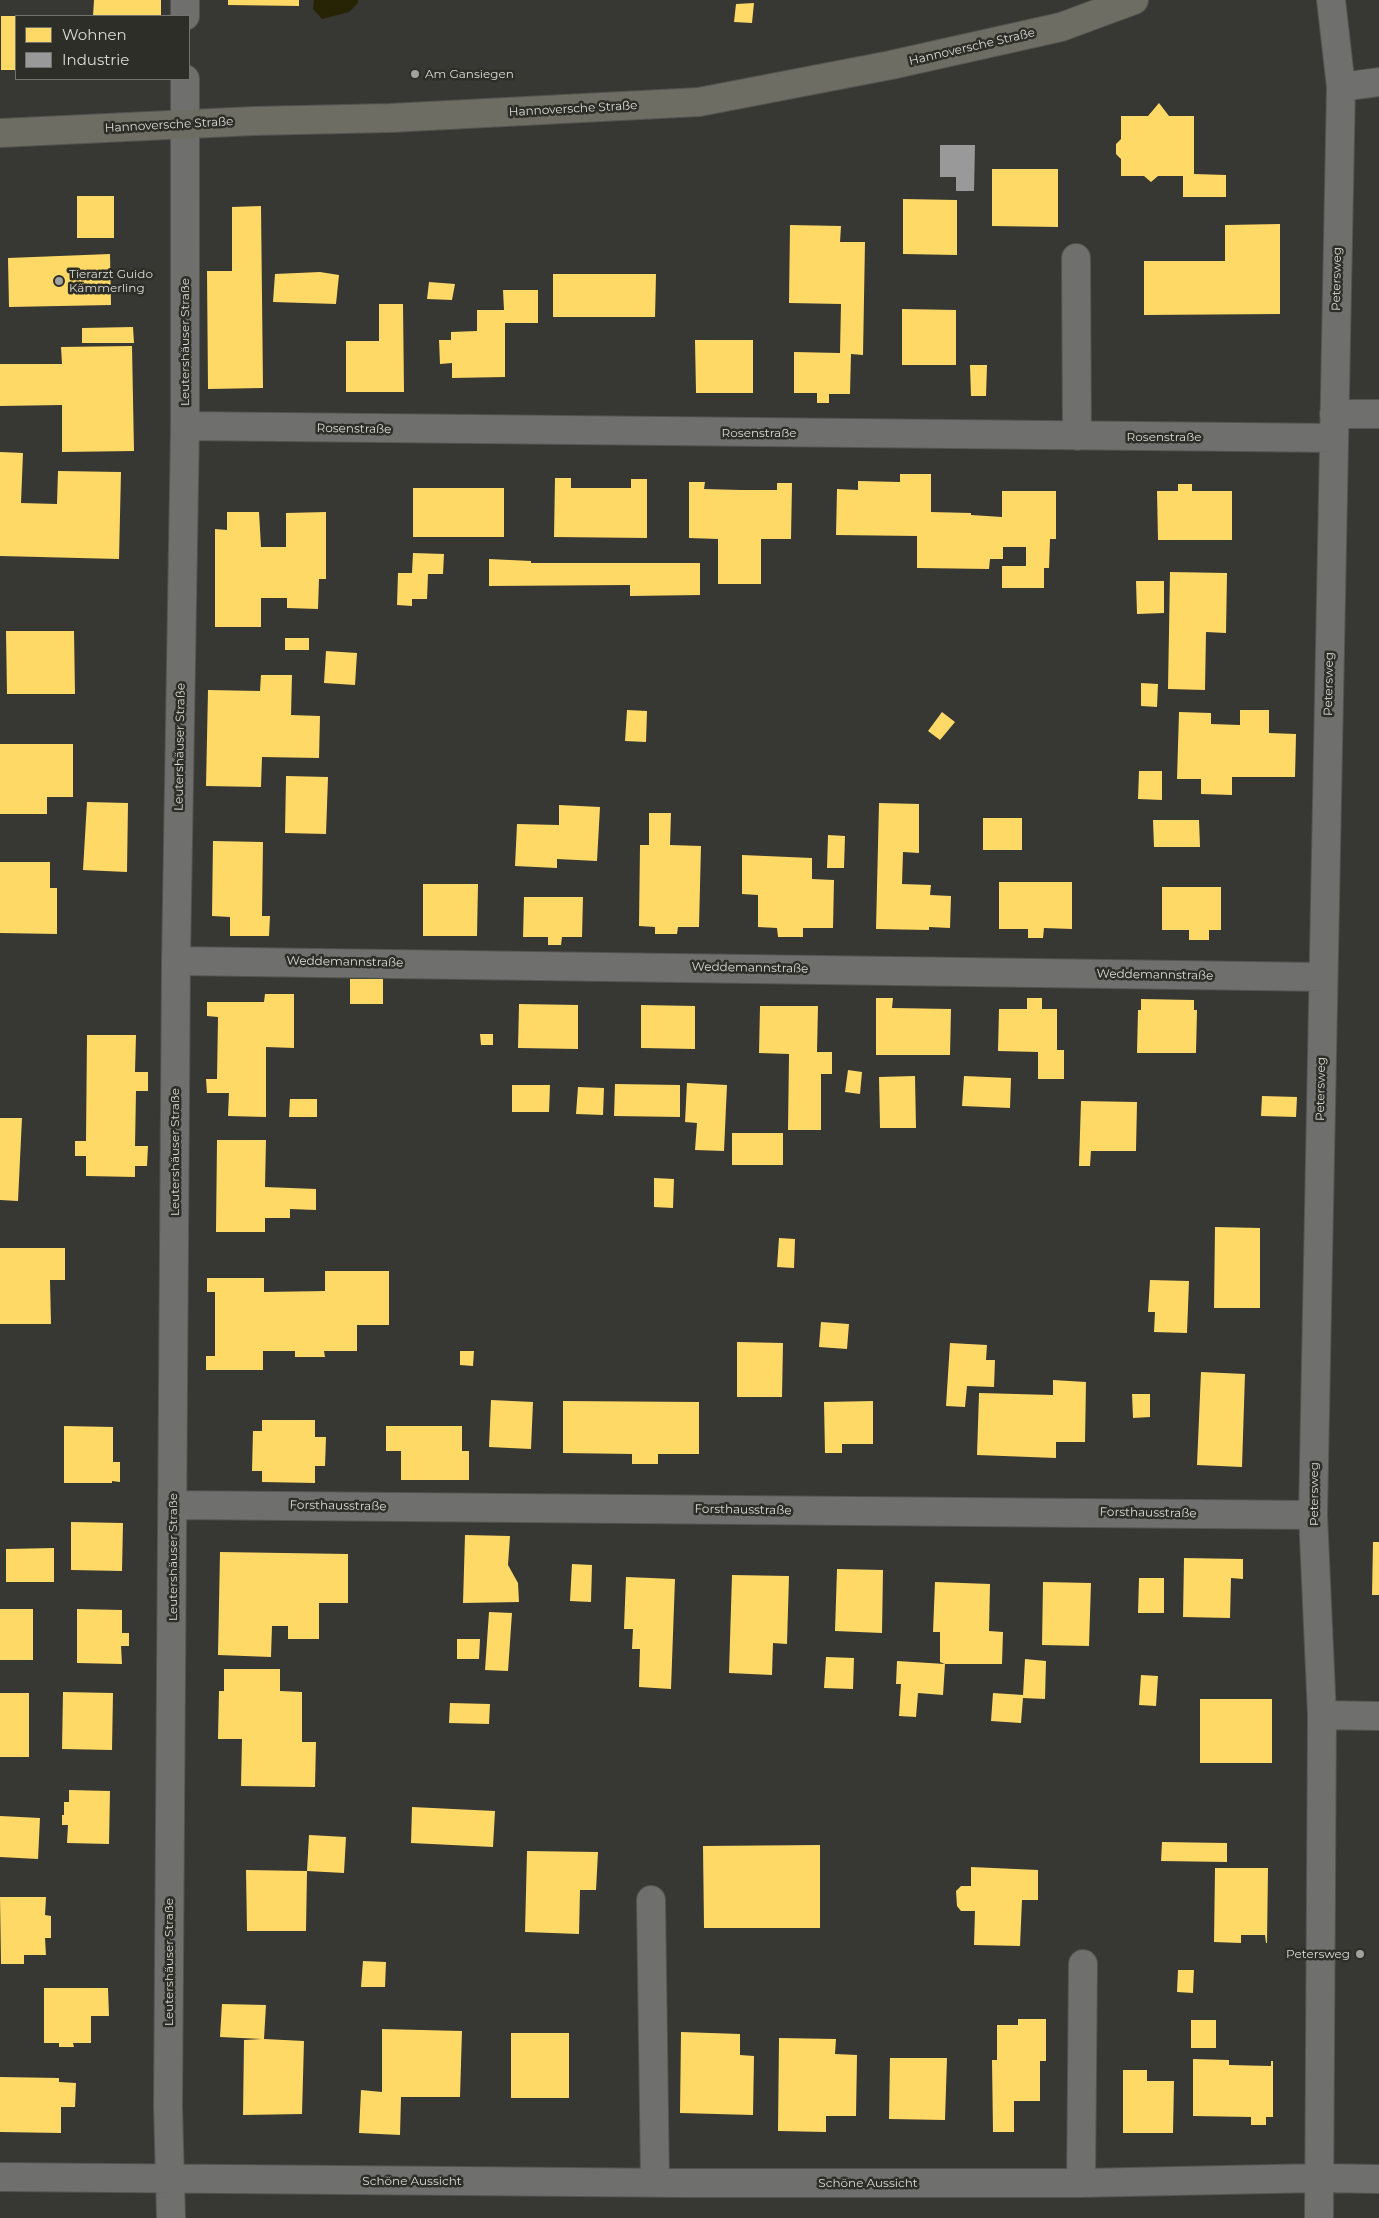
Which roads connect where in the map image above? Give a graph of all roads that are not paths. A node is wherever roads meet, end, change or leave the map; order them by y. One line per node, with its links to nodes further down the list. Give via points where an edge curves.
1 (185, 0): 4 (street)
2 (1134, 0): 8 (main road, Hannoversche Straße, via 1061,27 891,65 699,102)
3 (1331, 0): 7 (street, Petersweg)
4 (185, 15)
5 (185, 80): 8 (street, Leutershäuser Straße)
6 (1379, 82): 7 (street)
7 (1341, 87): 13 (street, Petersweg)
8 (186, 125): 9 (main road, Hannoversche Straße); 12 (street, Leutershäuser Straße)
9 (0, 133)
10 (1076, 258): 14 (street)
11 (1379, 414): 13 (street, Rosenstraße)
12 (185, 426): 14 (street, Rosenstraße); 15 (street, Leutershäuser Straße)
13 (1334, 426): 14 (street, Rosenstraße); 16 (street, Petersweg)
14 (1077, 436)
15 (176, 960): 16 (street, Weddemannstraße); 17 (street, Leutershäuser Straße)
16 (1323, 977): 18 (street, Petersweg)
17 (173, 1505): 18 (street, Forsthausstraße); 25 (street, Leutershäuser Straße)
18 (1313, 1515): 19 (street, Petersweg)
19 (1322, 1716): 20 (street); 24 (street, Petersweg)
20 (1379, 1716)
21 (651, 1900): 27 (street)
22 (1083, 1964): 28 (street)
23 (0, 2177): 25 (street, Schöne Aussicht)
24 (1319, 2178): 26 (street, Schöne Aussicht); 28 (street, Schöne Aussicht); 30 (street)
25 (169, 2179): 27 (street, Schöne Aussicht); 29 (street)
26 (1379, 2179)
27 (655, 2182): 28 (street, Schöne Aussicht)
28 (1081, 2183)
29 (171, 2218)
30 (1319, 2218)

